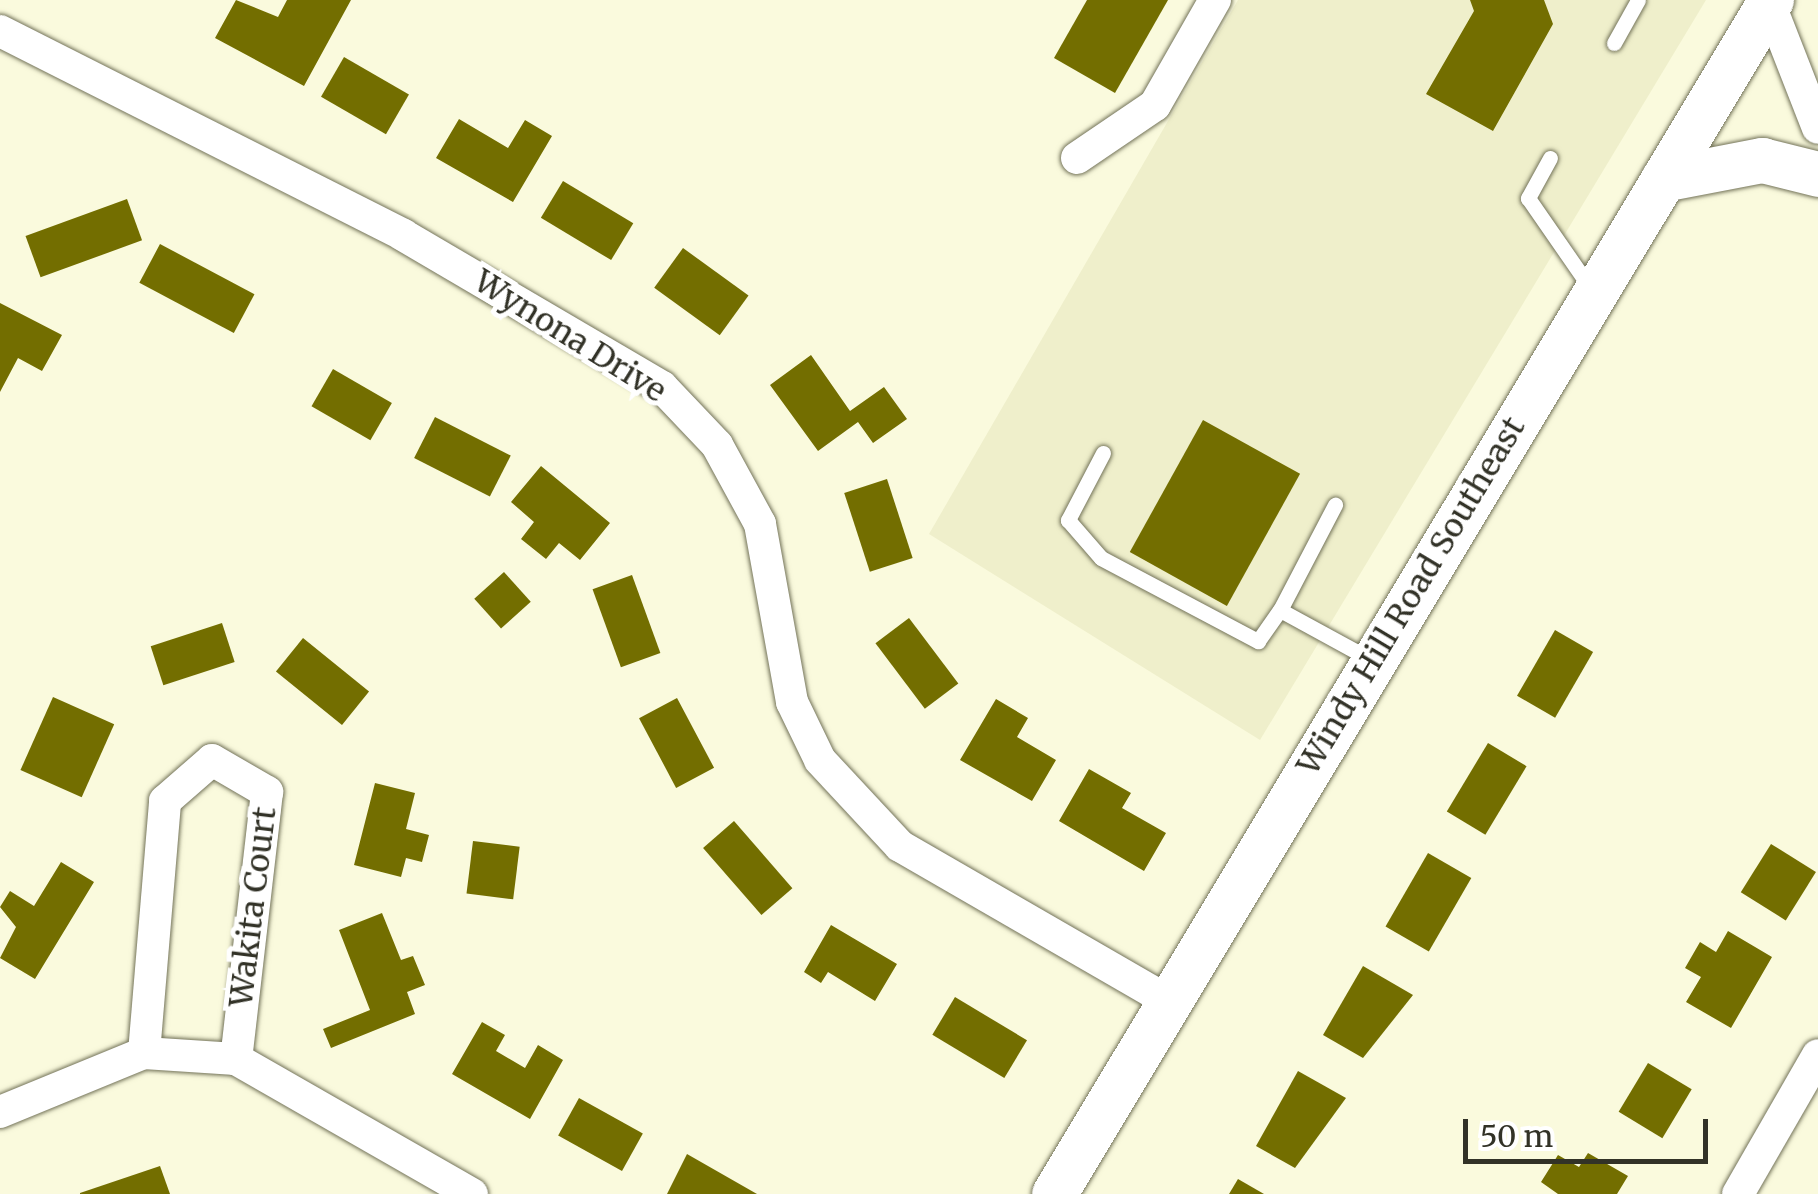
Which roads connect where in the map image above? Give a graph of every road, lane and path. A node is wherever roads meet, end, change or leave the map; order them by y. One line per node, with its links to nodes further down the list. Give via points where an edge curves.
1 (1216, 0): 7 (street, via 1155,105)
2 (1638, 0): 4 (lane)
3 (1769, 1): 6 (street); 10 (main road, Windy Hill Road Southeast)
4 (1614, 43)
5 (5, 45): 16 (street, Wynona Drive, via 402,235 662,387 717,445 760,524 792,702 820,760 900,846)
6 (1818, 128)
7 (1077, 158)
8 (1550, 158): 11 (lane, via 1528,198)
9 (1818, 174): 10 (main road, via 1762,160)
10 (1663, 179): 11 (main road, Windy Hill Road Southeast)
11 (1593, 292): 15 (main road, Windy Hill Road Southeast)
12 (1103, 454): 14 (lane, via 1068,520 1101,558 1258,641)
13 (1335, 505): 14 (lane)
14 (1280, 610): 15 (lane)
15 (1374, 660): 16 (main road, Windy Hill Road Southeast)
16 (1168, 1001): 22 (main road, Windy Hill Road Southeast)
17 (144, 1053): 19 (street); 19 (street, Wakita Court, via 165,800 212,760 267,792); 20 (street)
18 (1818, 1055): 23 (street)
19 (236, 1059): 21 (street)
20 (0, 1112)
21 (472, 1194)
22 (1054, 1194)
23 (1738, 1194)

